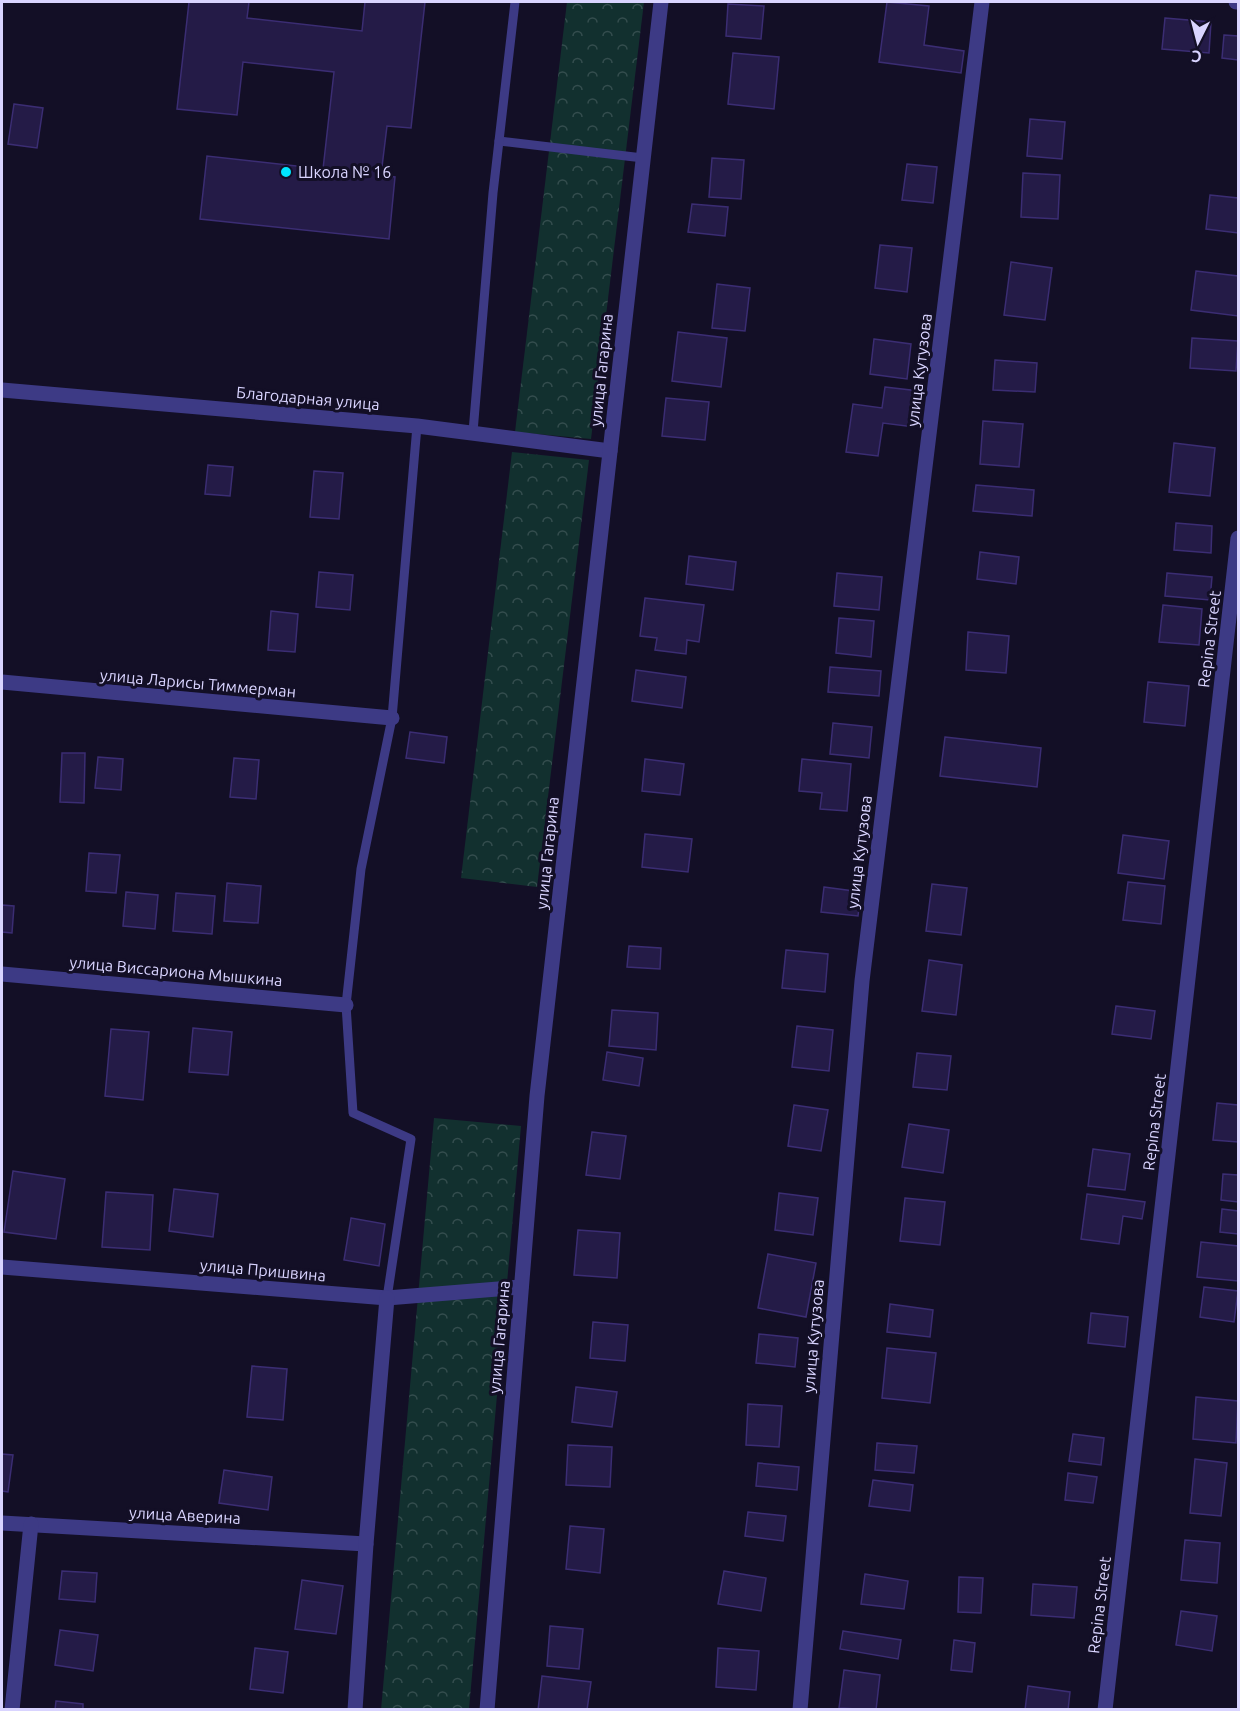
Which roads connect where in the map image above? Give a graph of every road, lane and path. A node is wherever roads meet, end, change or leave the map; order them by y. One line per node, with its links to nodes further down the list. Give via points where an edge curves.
1 (515, 2): 4 (lane)
2 (661, 2): 5 (street, улица Гагарина)
3 (982, 2): 24 (street, улица Кутузова, via 862,981)
4 (499, 141): 5 (lane); 8 (lane)
5 (643, 158): 9 (street, улица Гагарина)
6 (2, 390): 7 (street, Благодарная улица)
7 (417, 426): 8 (street, Благодарная улица); 12 (lane)
8 (473, 432): 9 (street, Благодарная улица)
9 (610, 451): 16 (street, улица Гагарина, via 537,1096)
10 (1239, 538): 25 (street, Repina Street)
11 (2, 682): 12 (street, улица Ларисы Тиммерман)
12 (392, 718): 14 (lane, via 361,869)
13 (2, 974): 14 (street, улица Виссариона Мышкина)
14 (346, 1005): 17 (lane, via 353,1113 411,1139)
15 (2, 1267): 17 (street, улица Пришвина)
16 (521, 1287): 17 (street, улица Пришвина); 23 (street, улица Гагарина)
17 (387, 1298): 20 (street)
18 (2, 1523): 19 (street, улица Аверина)
19 (31, 1524): 20 (street, улица Аверина); 21 (street)
20 (366, 1544): 22 (street)
21 (12, 1710)
22 (355, 1710)
23 (487, 1710)
24 (800, 1710)
25 (1105, 1710)

